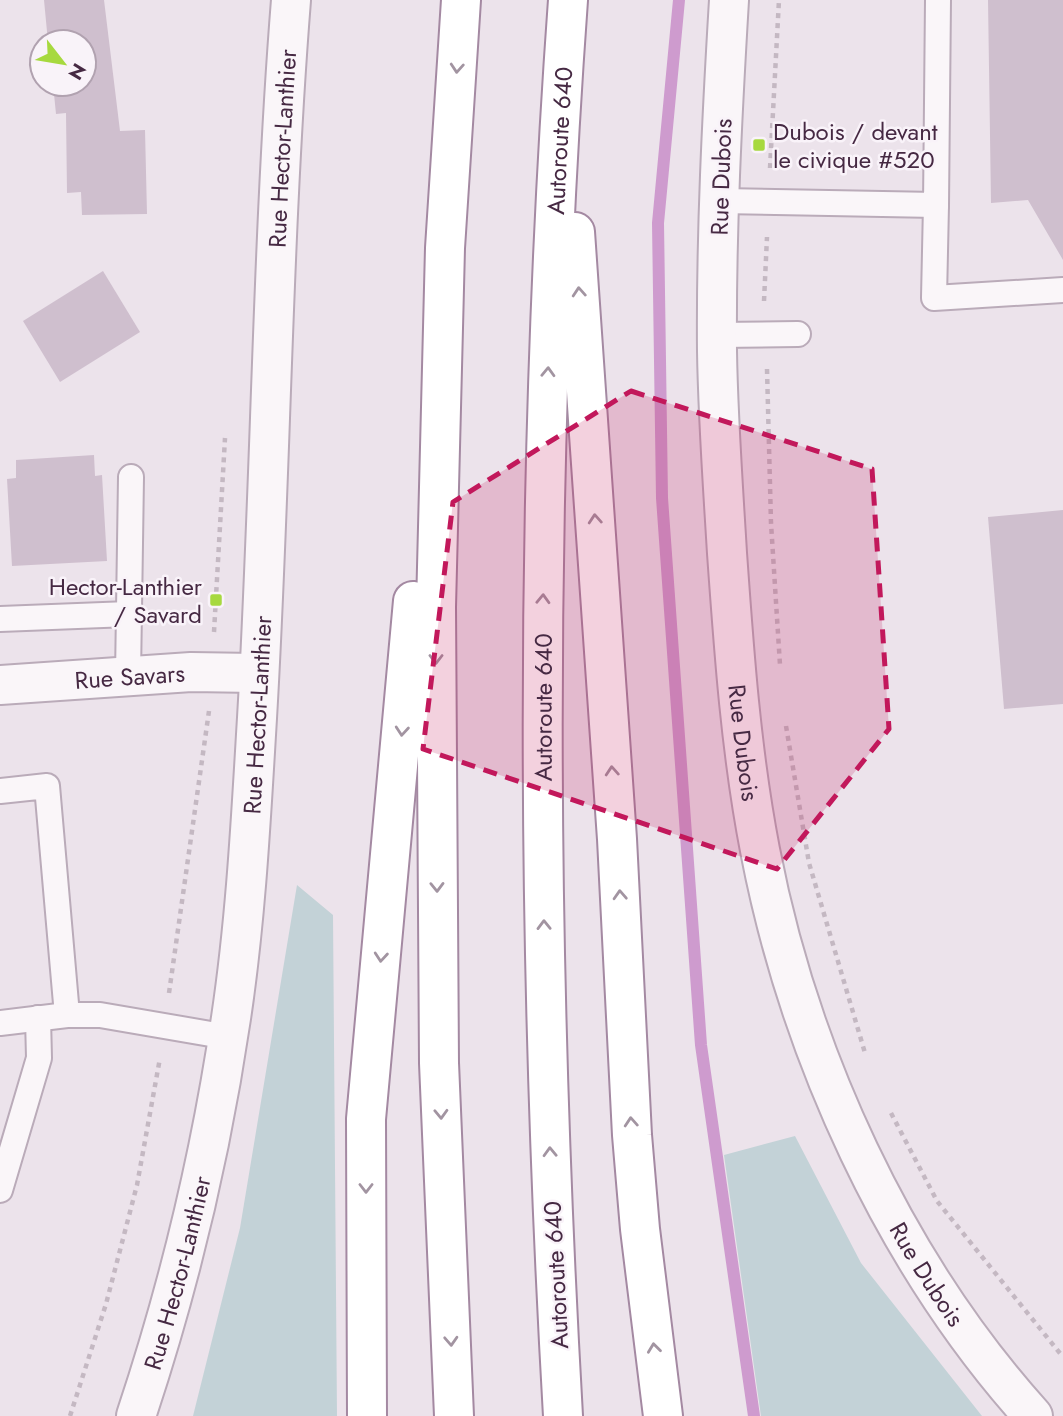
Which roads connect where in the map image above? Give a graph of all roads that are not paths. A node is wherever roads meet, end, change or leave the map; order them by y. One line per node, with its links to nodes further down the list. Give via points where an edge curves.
1 (291, 0): 16 (street, Rue Hector-Lanthier, via 277,219)
2 (461, 0): 9 (highway, one-way to 9)
3 (568, 0): 6 (highway, Autoroute 640)
4 (729, 0): 7 (street, Rue Dubois)
5 (937, 0): 8 (lane)
6 (563, 64): 28 (highway, Autoroute 640, one-way to 6, via 545,1013 541,701 550,315); 29 (highway, one-way to 6, via 632,1135 616,825)
7 (720, 201): 8 (lane); 12 (street, Rue Dubois)
8 (936, 205): 10 (lane, via 934,298)
9 (445, 248): 26 (highway, one-way to 26, via 366,1119); 27 (highway, one-way to 27, via 436,594 436,831 439,1063)
10 (1063, 290)
11 (798, 334): 12 (lane)
12 (718, 335): 30 (street, Rue Dubois, via 734,662 760,849 791,972 833,1091 896,1226 964,1329)
13 (131, 477): 14 (lane)
14 (129, 614): 15 (lane); 17 (lane)
15 (0, 619)
16 (259, 673): 17 (street, Rue Savars); 23 (street, Rue Hector-Lanthier, via 244,911)
17 (128, 676): 18 (street, Rue Savars)
18 (0, 685)
19 (0, 791): 20 (lane, via 47,786)
20 (67, 1015): 21 (lane); 23 (lane, via 100,1015)
21 (38, 1018): 22 (lane); 24 (lane, via 39,1058)
22 (0, 1023)
23 (228, 1037): 25 (street, Rue Hector-Lanthier, via 194,1211)
24 (0, 1190)
25 (136, 1416)
26 (367, 1416)
27 (454, 1416)
28 (563, 1416)
29 (663, 1416)
30 (1033, 1416)

